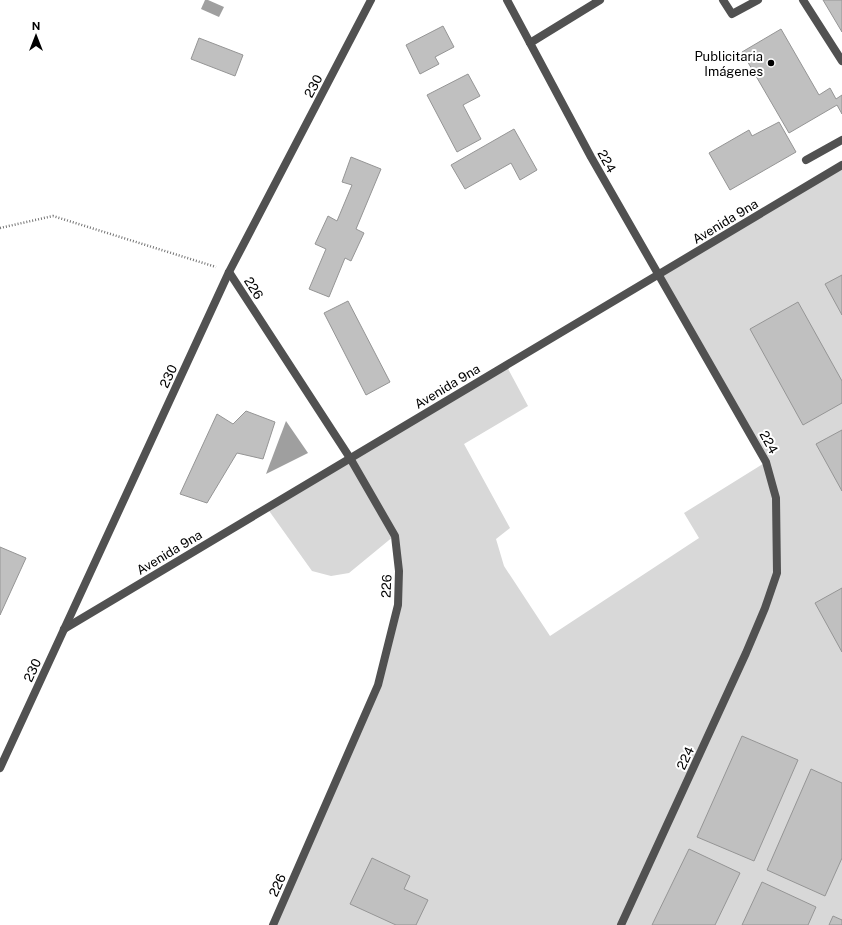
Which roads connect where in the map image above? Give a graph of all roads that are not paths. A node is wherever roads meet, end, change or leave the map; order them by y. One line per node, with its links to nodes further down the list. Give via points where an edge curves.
1 (371, 0): 12 (street, 230)
2 (506, 0): 7 (street, 224)
3 (600, 0): 7 (street)
4 (723, 0): 5 (street, via 732,14)
5 (758, 0)
6 (803, 0): 8 (street)
7 (530, 43): 13 (street, 224)
8 (842, 61)
9 (842, 140): 10 (street)
10 (806, 160)
11 (842, 165): 13 (street, Avenida 9na)
12 (230, 272): 14 (street, 226); 15 (street, 230)
13 (658, 275): 14 (street, Avenida 9na); 18 (street, 224, via 766,462 776,498 777,573 746,653)
14 (350, 458): 15 (street, Avenida 9na); 17 (street, 226, via 395,536 399,571 398,605 378,685)
15 (64, 628): 16 (street, 230)
16 (0, 768)
17 (273, 925)
18 (621, 925)

